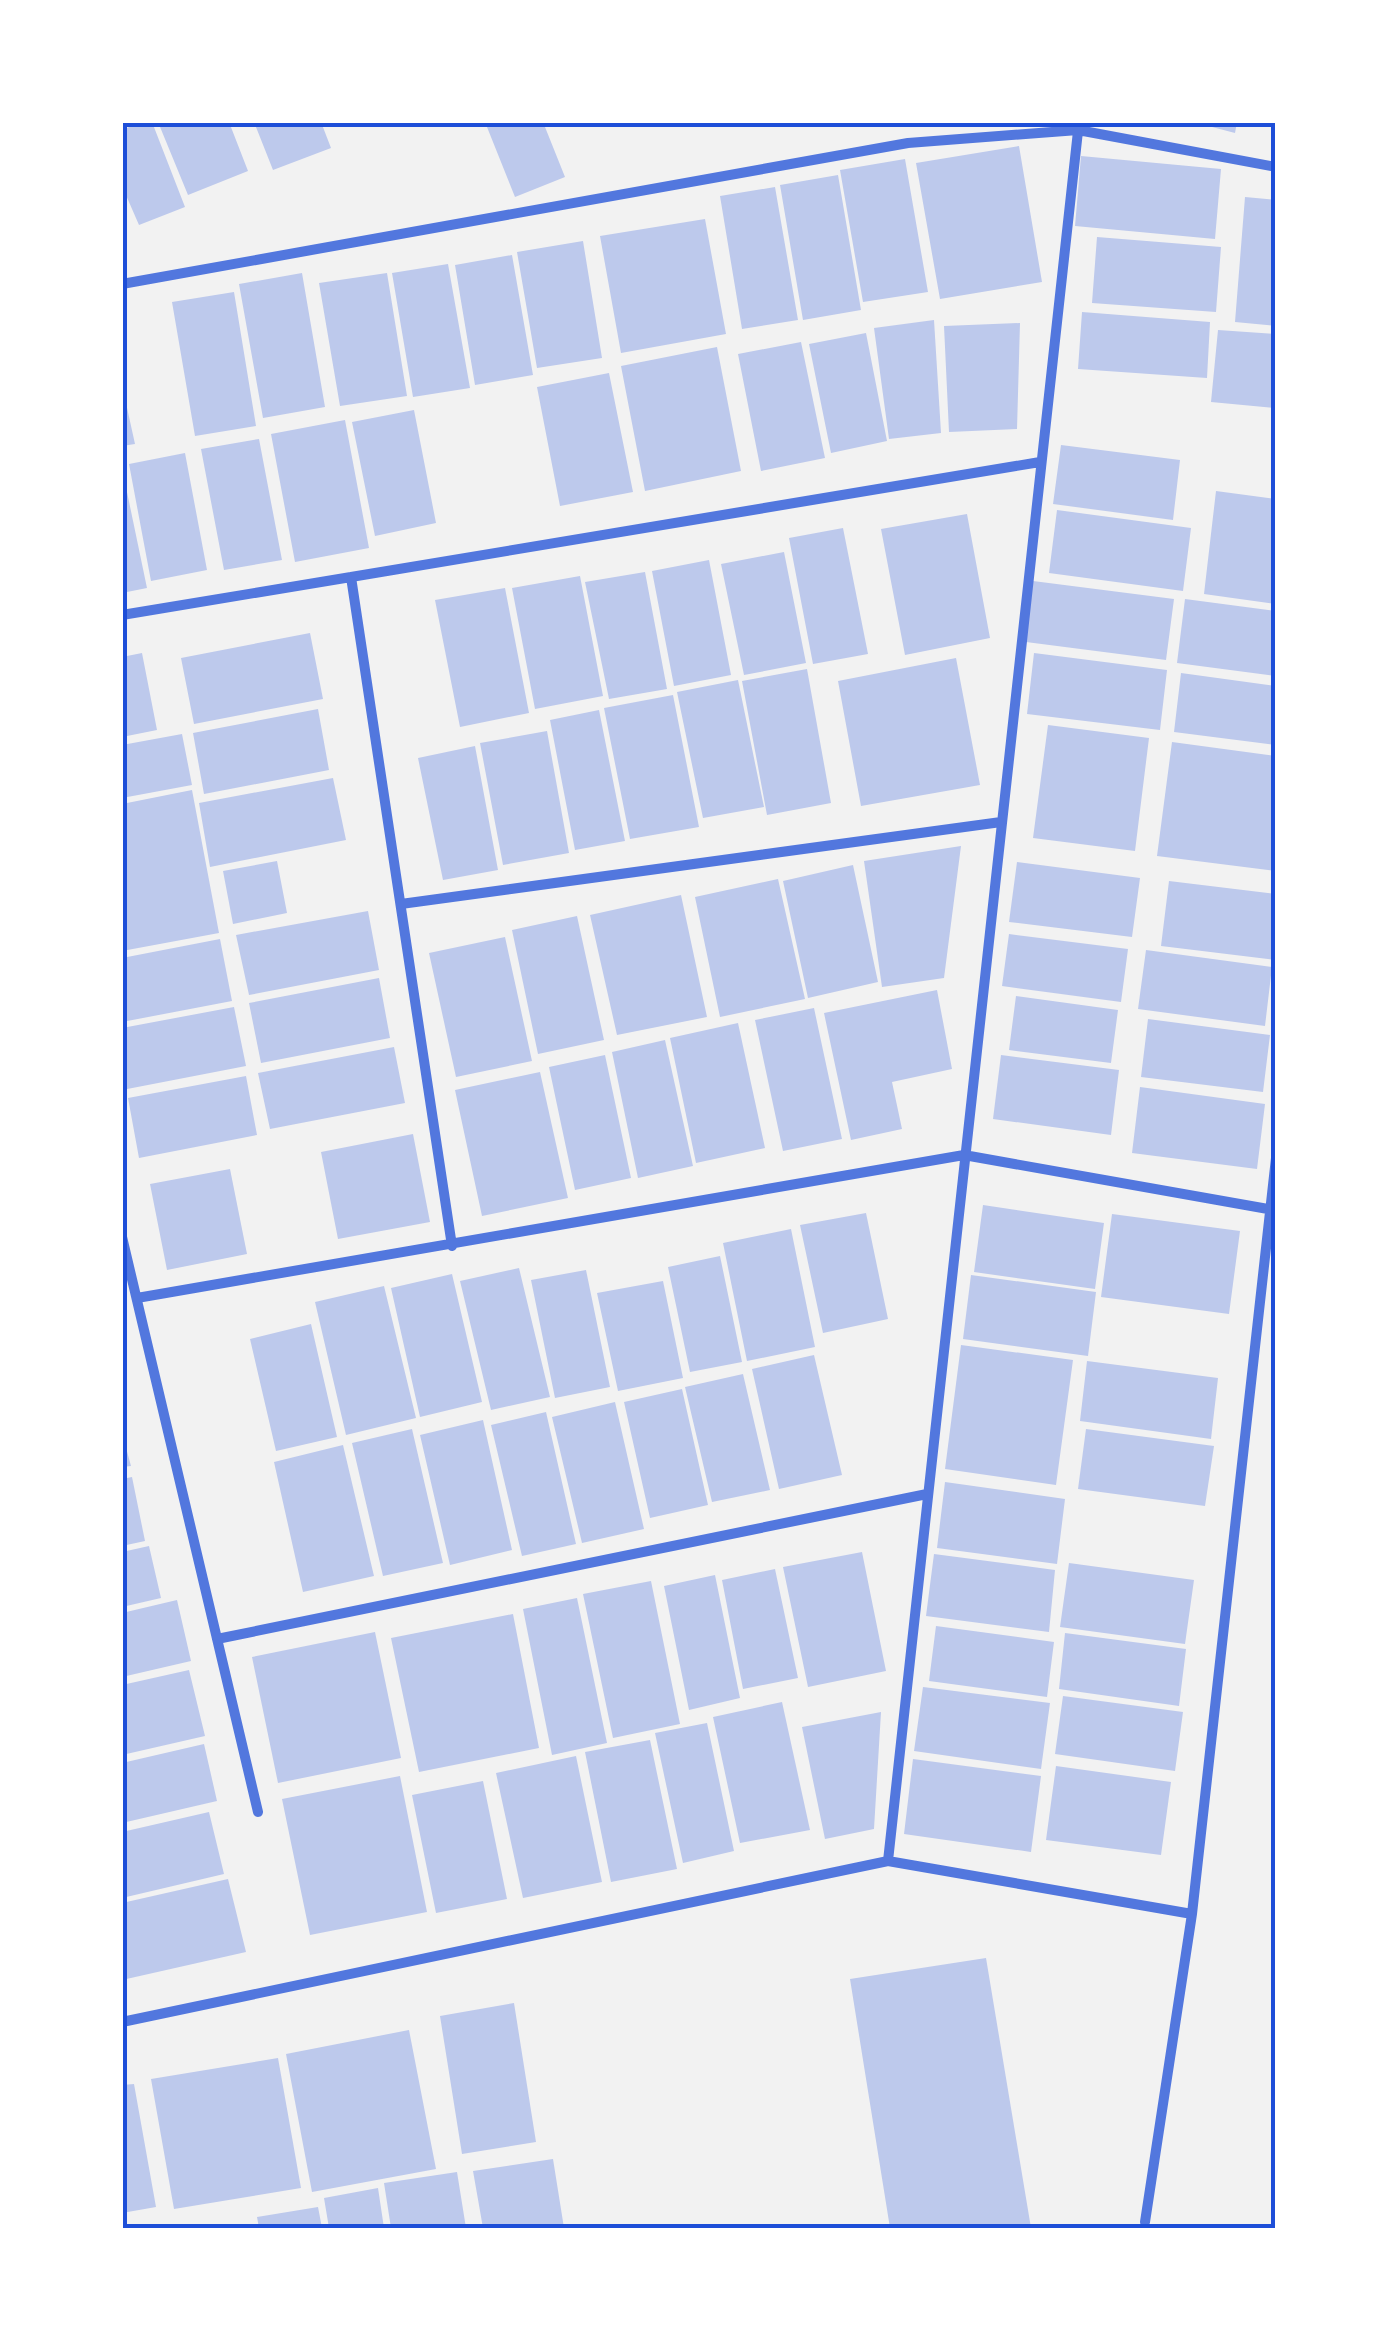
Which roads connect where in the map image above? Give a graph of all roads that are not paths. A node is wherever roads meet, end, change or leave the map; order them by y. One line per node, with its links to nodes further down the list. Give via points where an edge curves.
1 (1078, 126): 2 (street); 3 (street, via 908,142); 4 (street)
2 (1276, 166)
3 (122, 284)
4 (1040, 462): 5 (street); 7 (street)
5 (351, 576): 6 (street); 8 (street)
6 (122, 614)
7 (1001, 822): 8 (street); 9 (street)
8 (401, 904): 13 (street)
9 (964, 1156): 11 (street); 13 (street); 15 (street)
10 (1276, 1158): 11 (street)
11 (1268, 1209): 19 (street)
12 (122, 1237): 14 (street)
13 (452, 1246): 14 (street)
14 (137, 1298): 16 (street)
15 (927, 1494): 16 (street); 18 (street)
16 (217, 1638): 17 (street)
17 (258, 1812)
18 (888, 1861): 19 (street); 20 (street)
19 (1192, 1914): 21 (street)
20 (122, 2022)
21 (1145, 2222)

